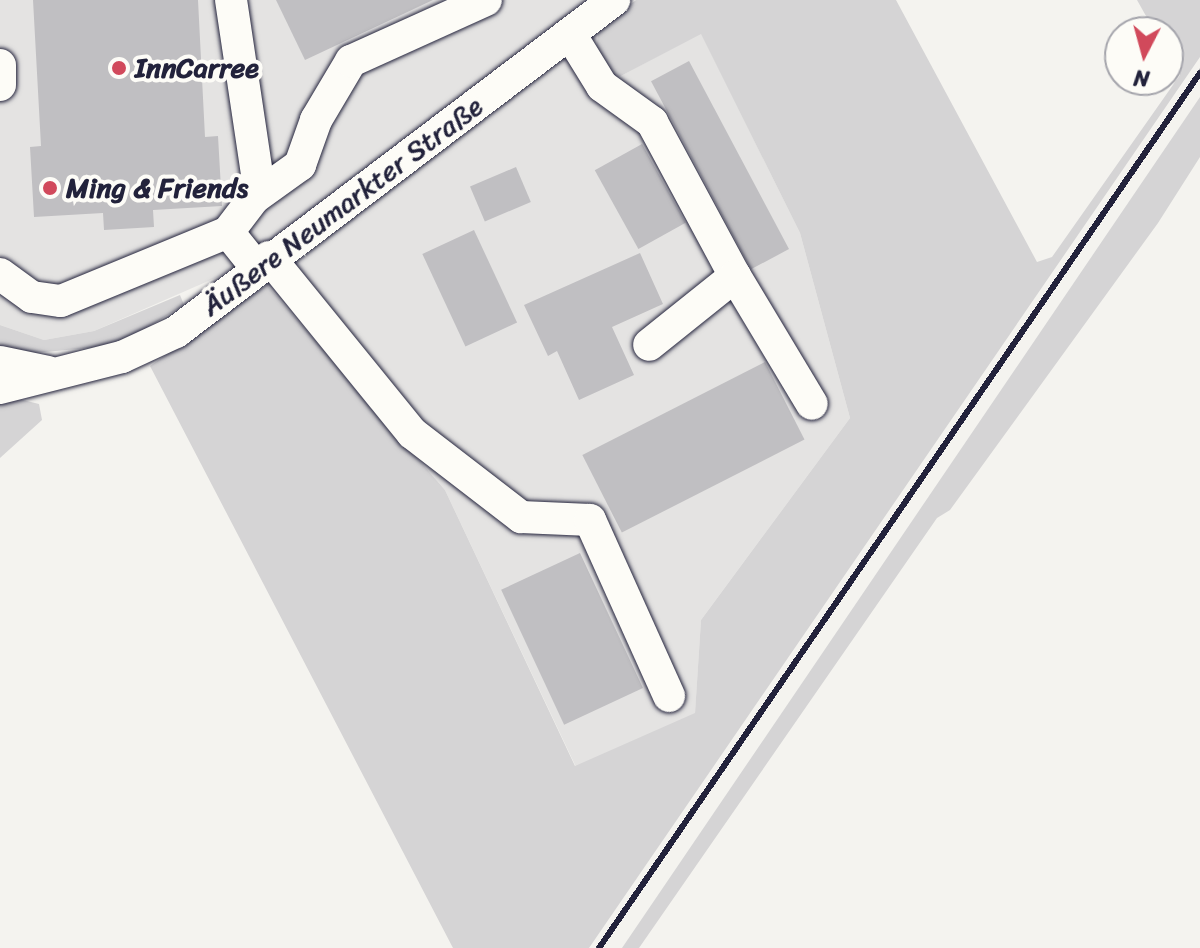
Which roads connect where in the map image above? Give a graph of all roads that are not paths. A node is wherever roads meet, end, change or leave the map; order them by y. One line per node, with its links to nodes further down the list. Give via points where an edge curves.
1 (231, 0): 6 (street, via 257,175)
2 (486, 0): 6 (street, via 351,61 316,120 300,165)
3 (591, 12): 8 (street, Äußere Neumarkter Straße); 10 (street, via 602,86 652,122)
4 (0, 65): 5 (street)
5 (0, 85)
6 (254, 198): 7 (street)
7 (228, 232): 8 (street); 9 (street, via 61,301 32,297)
8 (263, 262): 13 (street, Äußere Neumarkter Straße, via 150,347); 16 (street, via 412,433 521,517 590,520)
9 (0, 274)
10 (735, 276): 11 (street); 15 (street)
11 (649, 345)
12 (0, 362): 13 (street, Äußere Neumarkter Straße)
13 (51, 373): 14 (street, Äußere Neumarkter Straße)
14 (0, 388)
15 (812, 404)
16 (669, 696)

